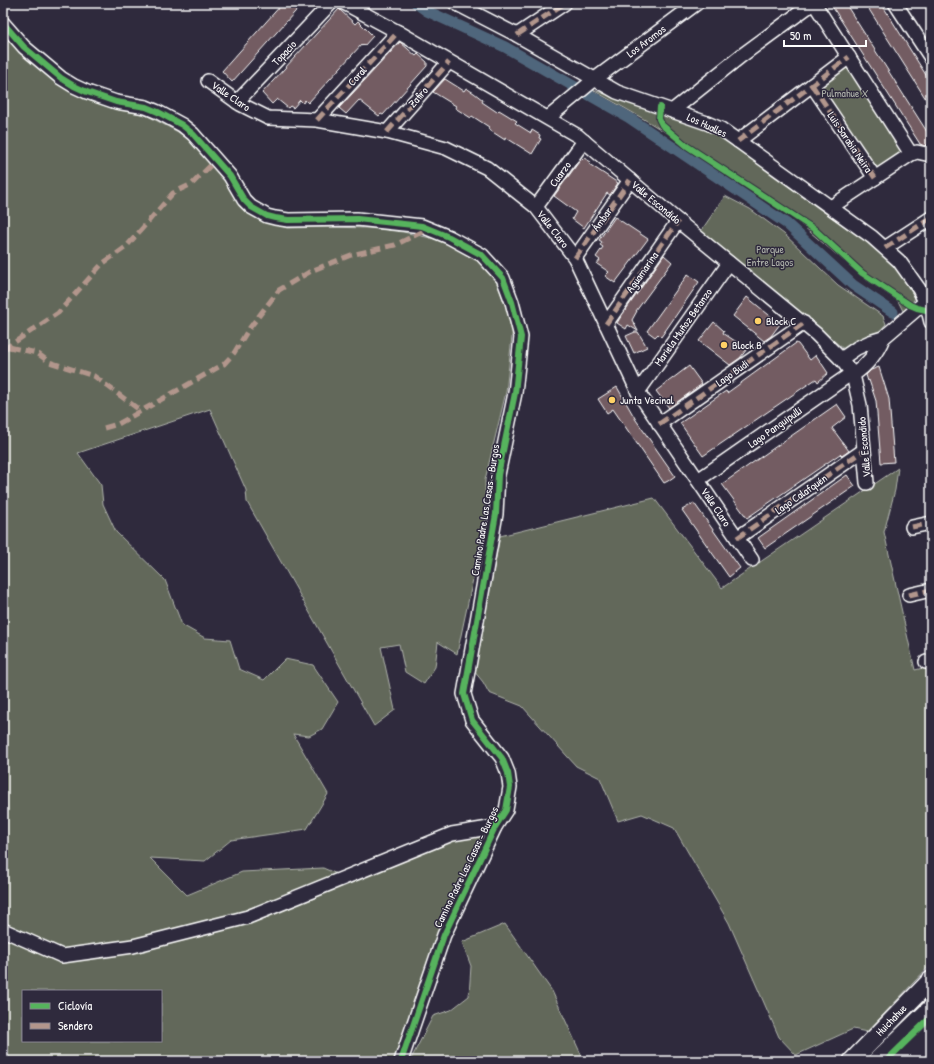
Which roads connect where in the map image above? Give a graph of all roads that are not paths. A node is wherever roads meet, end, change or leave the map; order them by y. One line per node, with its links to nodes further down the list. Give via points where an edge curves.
1 (331, 3): 17 (street, Topacio)
2 (344, 3): 9 (street, Valle Escondido)
3 (455, 3): 10 (street, Los Hualles)
4 (564, 3): 10 (street)
5 (697, 3): 14 (street, Los Aromos)
6 (814, 3): 11 (street); 18 (street)
7 (895, 3): 12 (street)
8 (3, 24): 53 (street, Camino Padre Las Casas - Burgos, via 35,57 74,86 116,102 146,107 182,125 230,176 244,200 267,216 288,220 357,219 422,226 473,249 503,278 521,337 515,393 498,475 496,514 464,694 472,720 502,758 508,773 508,804)
9 (398, 32): 13 (street, Valle Escondido); 20 (street, Coral)
10 (517, 35): 14 (street, Los Hualles)
11 (849, 57): 16 (street); 25 (street)
12 (931, 58)
13 (449, 62): 19 (street, Valle Escondido); 21 (street, Zafiro)
14 (595, 79): 18 (street, Los Hualles, via 617,92); 19 (street, Los Aromos)
15 (208, 81): 17 (street, Valle Claro)
16 (812, 85): 23 (street); 26 (street, Luis Sarabia Neira)
17 (237, 102): 20 (street, Valle Claro, via 268,118)
18 (672, 111): 23 (street, Los Hualles, via 707,123)
19 (548, 118): 22 (street, Valle Escondido)
20 (318, 120): 21 (street, Valle Claro)
21 (387, 132): 29 (street, Valle Claro, via 446,148 487,168)
22 (584, 141): 27 (street, Valle Escondido); 29 (street, Cuarzo)
23 (738, 141): 28 (street, Los Hualles)
24 (931, 151): 25 (street, via 926,154)
25 (912, 154): 26 (street)
26 (875, 178): 28 (street)
27 (630, 180): 31 (street, Valle Escondido); 33 (street, Ámbar)
28 (831, 207): 32 (street, Los Hualles)
29 (536, 208): 33 (street, Valle Claro)
30 (931, 218): 32 (street)
31 (678, 221): 34 (street, Valle Escondido); 38 (street, Aguamarina)
32 (885, 248): 35 (street, Los Hualles, via 906,269)
33 (575, 258): 38 (street, Valle Claro)
34 (729, 262): 37 (street, Valle Escondido); 42 (street, Mariela Muñoz Betanzo)
35 (924, 302): 36 (street, Los Hualles); 39 (street)
36 (931, 322)
37 (804, 323): 40 (street, Valle Escondido); 43 (street, Lago Budi)
38 (606, 324): 42 (street, Valle Claro)
39 (883, 338): 40 (street, via 870,342); 41 (street, Lago Panguipulli, via 879,348 861,369)
40 (841, 359): 41 (street, Valle Escondido)
41 (852, 374): 44 (street, Valle Escondido, via 860,405); 45 (street, Lago Panguipulli)
42 (638, 392): 43 (street, Valle Claro)
43 (659, 424): 45 (street, Valle Claro)
44 (864, 450): 46 (street, Valle Escondido); 49 (street, Lago Calafquén)
45 (698, 480): 49 (street, Valle Claro)
46 (867, 483)
47 (931, 524): 48 (street)
48 (912, 527)
49 (737, 538): 50 (street, Valle Claro)
50 (752, 560)
51 (931, 590): 52 (street)
52 (909, 595)
53 (495, 827): 54 (street, via 452,834 248,918 133,946 62,956); 57 (street, Camino Padre Las Casas - Burgos, via 444,935)
54 (3, 930)
55 (931, 980): 58 (main road, Huichahue)
56 (931, 1008): 59 (main road, Huichahue)
57 (401, 1061)
58 (852, 1061)
59 (876, 1061)

